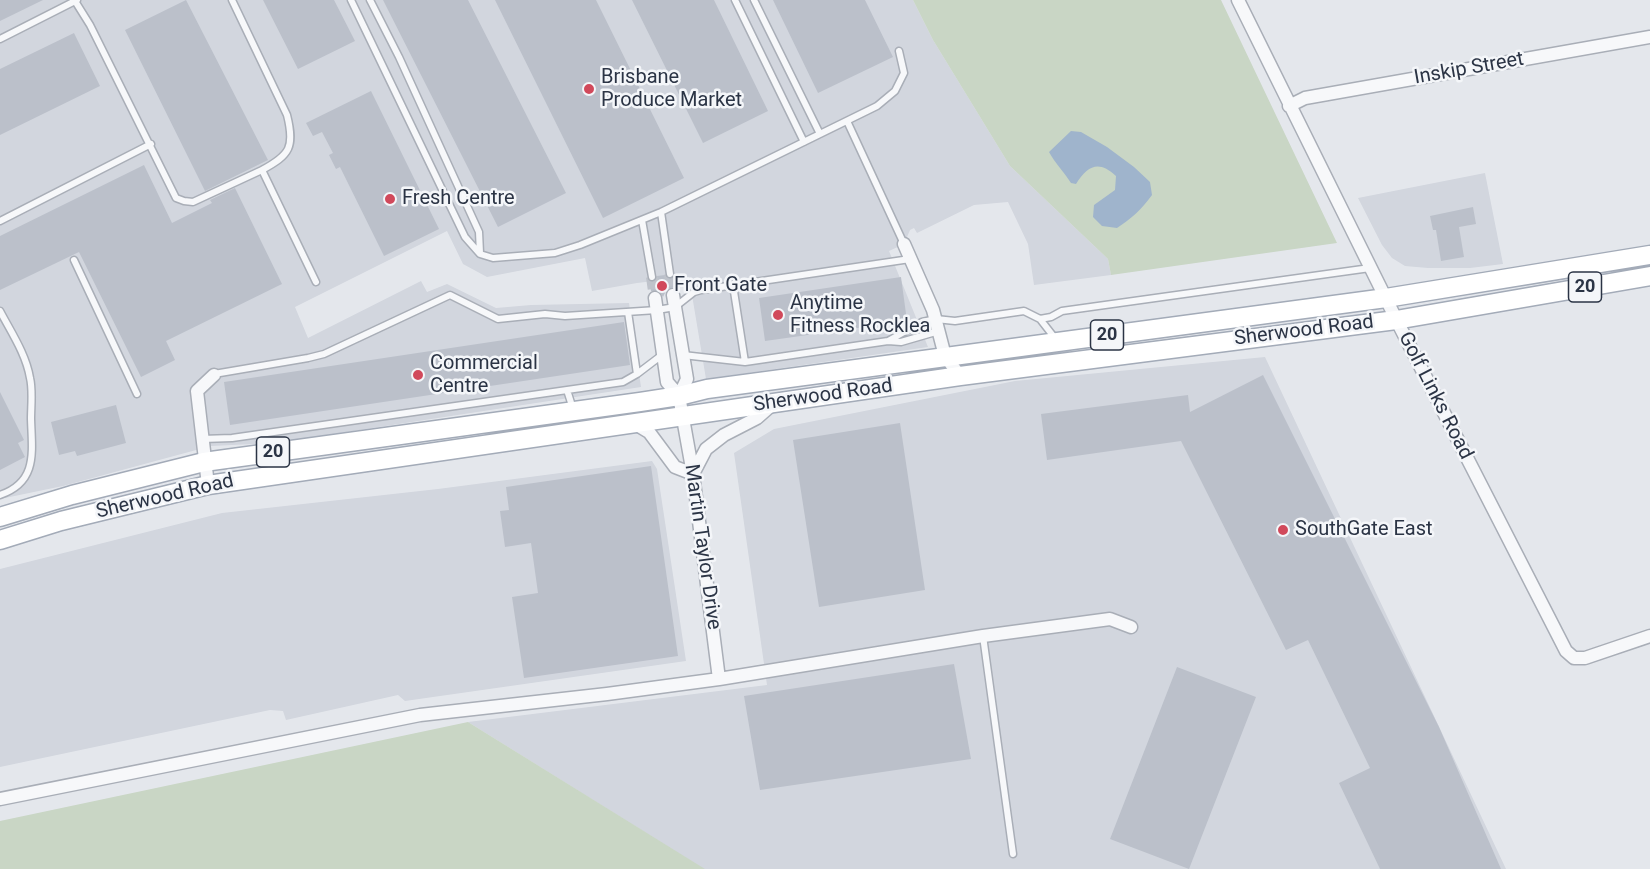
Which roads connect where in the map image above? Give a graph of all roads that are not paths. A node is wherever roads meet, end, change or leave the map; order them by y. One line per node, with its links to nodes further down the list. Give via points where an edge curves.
1 (232, 0): 16 (lane, via 292,133 291,145 282,159)
2 (351, 0): 21 (lane, via 465,237)
3 (370, 0): 21 (lane, via 479,232)
4 (735, 0): 14 (lane)
5 (754, 0): 13 (lane)
6 (1238, 0): 11 (street, Golf Links Road)
7 (76, 1): 9 (lane); 15 (lane)
8 (1650, 37): 11 (street, Inskip Street, via 1305,98)
9 (0, 39)
10 (898, 51): 12 (lane, via 904,73 895,91 877,106)
11 (1289, 106): 25 (street, Golf Links Road)
12 (847, 121): 13 (lane); 20 (lane)
13 (820, 134): 14 (lane)
14 (804, 142): 17 (lane)
15 (151, 144): 16 (lane, via 176,198 184,201 194,202); 19 (lane)
16 (262, 170): 29 (lane)
17 (661, 212): 18 (lane); 26 (lane)
18 (642, 220): 21 (lane, via 555,253 493,258); 28 (lane)
19 (0, 221)
20 (904, 244): 23 (street)
21 (480, 254)
22 (1650, 255): 31 (main road, Sherwood Road / 20)
23 (910, 259): 30 (lane); 38 (street)
24 (75, 260): 49 (lane)
25 (1371, 268): 31 (street, Golf Links Road); 36 (lane, via 1062,311)
26 (670, 274)
27 (1650, 276): 37 (main road, Sherwood Road / 20)
28 (652, 277)
29 (316, 282)
30 (733, 285): 32 (lane, via 700,290); 44 (lane)
31 (1386, 298): 37 (street, Golf Links Road); 40 (main road, Sherwood Road / 20)
32 (674, 301): 33 (lane); 42 (street)
33 (656, 304): 35 (lane); 41 (street)
34 (0, 311): 59 (lane, via 31,378 32,462 15,490)
35 (628, 312): 45 (lane); 46 (lane, via 498,319 450,295 324,354)
36 (1040, 319): 38 (lane, via 1024,311); 40 (lane)
37 (1396, 320): 47 (main road, Sherwood Road / 20); 64 (street, Golf Links Road, via 1566,651 1574,658 1585,658)
38 (938, 325): 39 (lane, via 901,342); 39 (lane, via 922,322); 43 (street)
39 (888, 341): 44 (lane)
40 (1059, 341): 43 (main road, Sherwood Road / 20)
41 (663, 354): 45 (lane); 50 (street, via 667,382)
42 (683, 355): 44 (lane); 50 (street, via 687,379)
43 (945, 356): 47 (street); 50 (main road, Sherwood Road / 20)
44 (745, 362)
45 (637, 374): 48 (lane, via 623,382)
46 (214, 375): 55 (street, via 197,391)
47 (960, 376): 51 (main road, Sherwood Road / 20)
48 (567, 390): 52 (lane); 55 (lane, via 232,438)
49 (137, 394)
50 (679, 396): 52 (main road, Sherwood Road / 20); 53 (street, Martin Taylor Drive)
51 (775, 403): 53 (main road, Sherwood Road / 20); 57 (street, via 706,449)
52 (574, 411): 56 (main road, Sherwood Road / 20)
53 (682, 416): 54 (main road, Sherwood Road / 20); 57 (street, Martin Taylor Drive)
54 (633, 423): 57 (street, via 649,432 675,467); 58 (main road, Sherwood Road / 20)
55 (202, 439): 56 (street)
56 (204, 462): 58 (street); 60 (main road, Sherwood Road / 20)
57 (693, 474): 65 (street, Martin Taylor Drive)
58 (208, 484): 61 (main road, Sherwood Road / 20)
59 (0, 495)
60 (0, 517)
61 (0, 540)
62 (1131, 627): 63 (street, via 1110,619)
63 (983, 636): 65 (street); 67 (lane)
64 (1650, 636)
65 (719, 679): 66 (street, via 420,715)
66 (0, 799)
67 (1013, 854)

